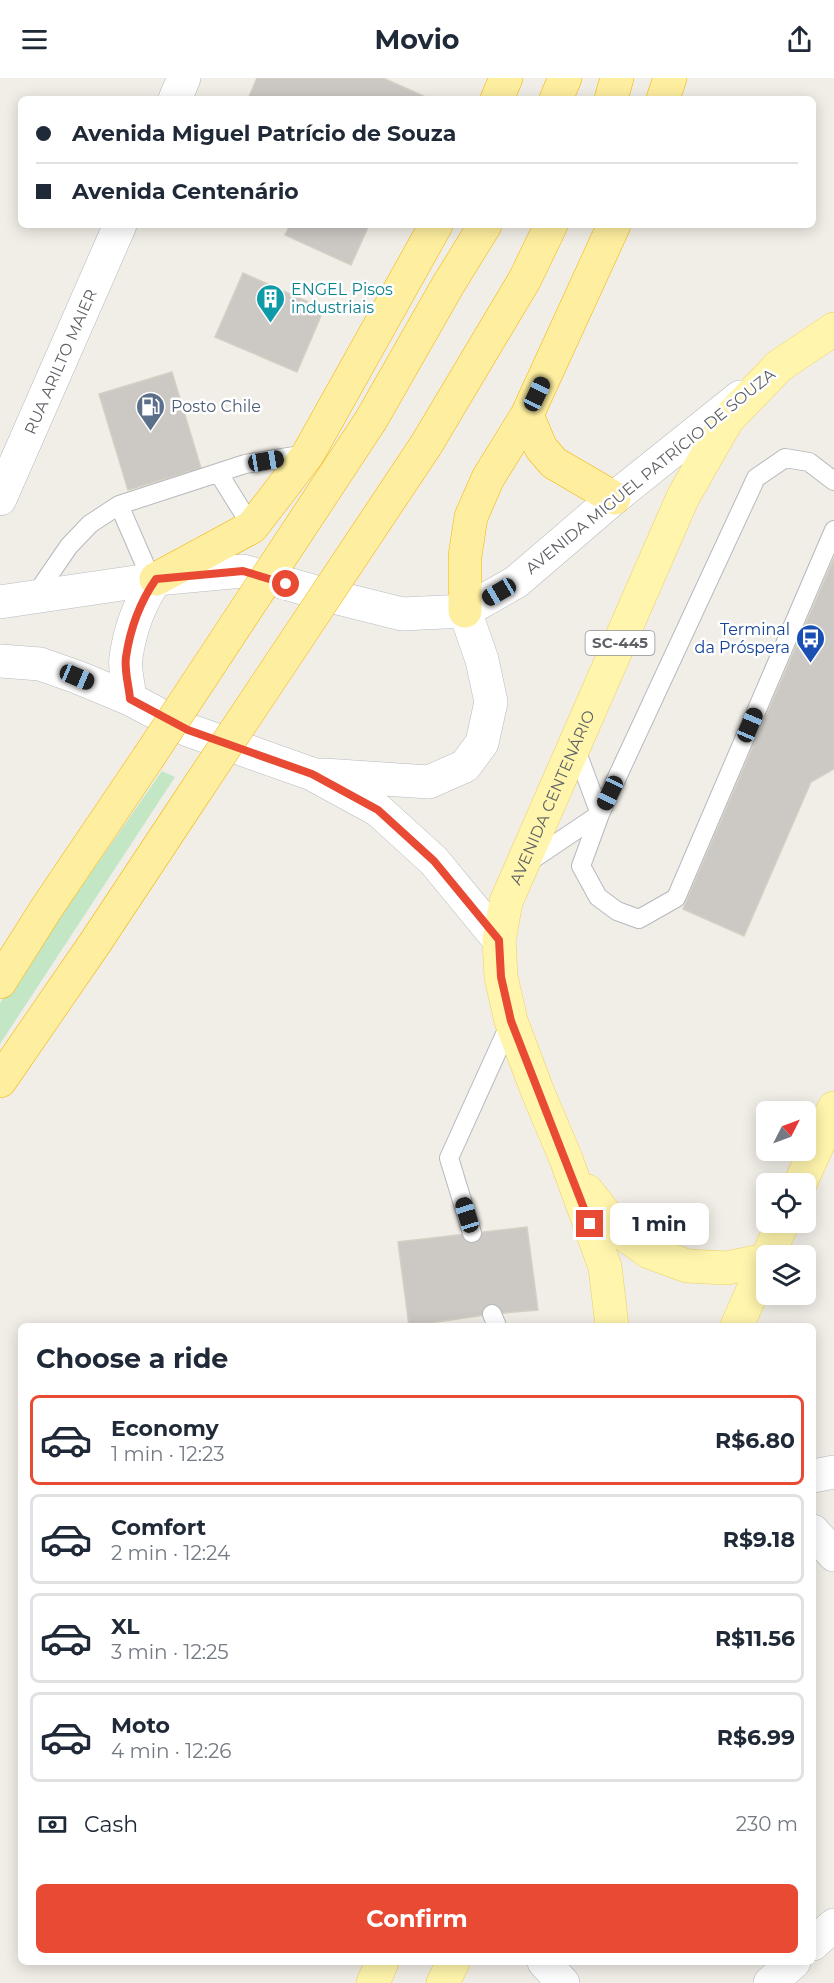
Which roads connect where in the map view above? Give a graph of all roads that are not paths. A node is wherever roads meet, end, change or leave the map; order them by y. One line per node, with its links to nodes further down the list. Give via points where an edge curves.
1 (184, 78): 6 (main road)
2 (506, 78): 7 (highway)
3 (565, 78): 8 (highway)
4 (617, 78): 9 (highway)
5 (670, 78): 10 (highway)
6 (176, 96)
7 (498, 96)
8 (557, 96)
9 (612, 96)
10 (664, 96)
11 (119, 228): 23 (main road, RUA ARILTO MAIER)
12 (434, 228): 19 (highway)
13 (483, 228): 38 (highway, bridge, via 371,420)
14 (550, 228): 40 (highway, bridge, via 525,279 426,444)
15 (613, 228): 18 (highway)
16 (834, 329): 17 (main road, AVENIDA CENTENÁRIO / SC-445)
17 (779, 366): 22 (main road, AVENIDA MIGUEL PATRÍCIO DE SOUZA); 33 (main road, AVENIDA CENTENÁRIO / SC-445, via 727,420 683,497)
18 (527, 415): 22 (highway, via 541,448 554,464); 30 (highway, via 488,478 471,517 465,556)
19 (308, 454): 20 (lane, via 245,464); 25 (highway)
20 (219, 474): 24 (lane); 25 (lane)
21 (834, 481): 35 (lane, via 809,462 785,458 756,478)
22 (614, 498): 30 (main road, AVENIDA MIGUEL PATRÍCIO DE SOUZA, via 516,582)
23 (0, 499)
24 (119, 505): 27 (lane, via 146,567); 28 (lane, via 90,524 69,546)
25 (252, 527): 27 (highway)
26 (834, 530): 35 (lane, via 676,898 639,919 617,911 598,897 581,866)
27 (156, 579): 28 (main road, AVENIDA MIGUEL PATRÍCIO DE SOUZA); 30 (main road, AVENIDA MIGUEL PATRÍCIO DE SOUZA, via 243,571 402,614); 32 (main road, via 135,620 126,659)
28 (34, 597): 29 (main road, AVENIDA MIGUEL PATRÍCIO DE SOUZA)
29 (0, 602)
30 (465, 611): 34 (main road, via 491,702 482,743 465,766 429,782)
31 (0, 661): 32 (main road, via 40,664)
32 (130, 699): 34 (main road, via 188,730)
33 (575, 747): 35 (lane); 36 (main road, AVENIDA CENTENÁRIO / SC-445)
34 (312, 774): 37 (main road, via 386,817 434,861)
35 (600, 814): 36 (lane)
36 (522, 866): 37 (main road, AVENIDA CENTENÁRIO / SC-445, via 506,902)
37 (499, 940): 39 (main road, AVENIDA CENTENÁRIO / SC-445, via 501,977)
38 (0, 982)
39 (511, 1021): 42 (main road, AVENIDA CENTENÁRIO / SC-445); 44 (lane, via 449,1158)
40 (0, 1081)
41 (834, 1108): 43 (main road)
42 (566, 1159): 45 (main road, via 617,1229 650,1252 687,1266 727,1268); 47 (main road, AVENIDA CENTENÁRIO / SC-445, via 605,1267)
43 (805, 1173)
44 (472, 1233)
45 (756, 1262)
46 (756, 1283): 48 (main road)
47 (612, 1323)
48 (738, 1323)
49 (834, 1472): 50 (main road)
50 (816, 1475)
51 (816, 1534): 52 (main road)
52 (834, 1555)
53 (834, 1925): 54 (main road)
54 (816, 1941)
55 (381, 1965): 59 (main road)
56 (452, 1965): 60 (main road)
57 (547, 1965): 61 (main road)
58 (791, 1965): 62 (main road)
59 (373, 1983)
60 (443, 1983)
61 (563, 1983)
62 (770, 1983)

